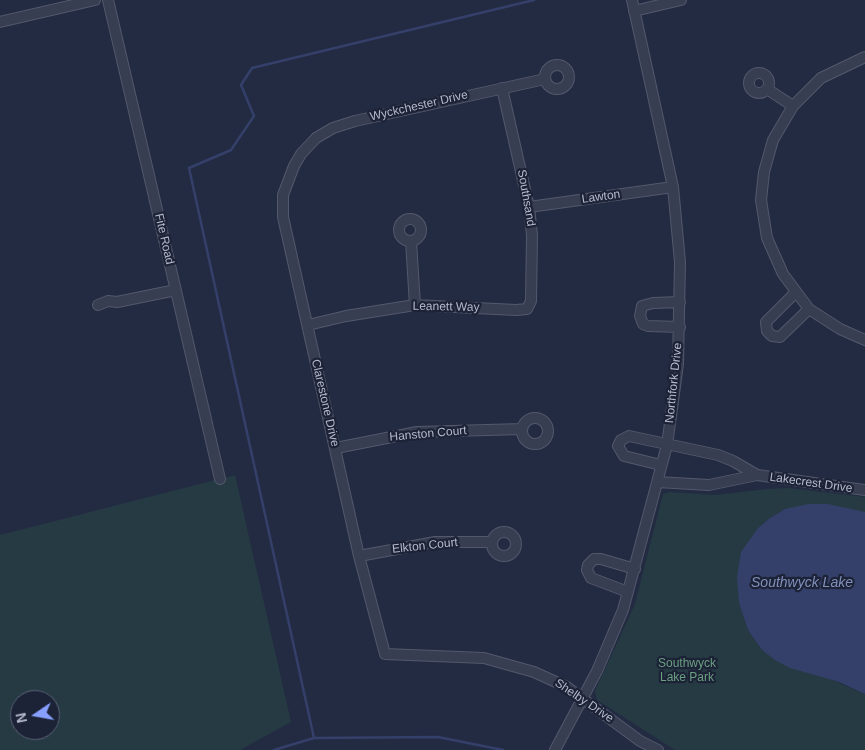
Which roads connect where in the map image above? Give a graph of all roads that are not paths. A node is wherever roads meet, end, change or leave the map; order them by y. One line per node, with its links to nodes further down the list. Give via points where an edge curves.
1 (95, 0): 6 (street)
2 (108, 0): 16 (street, Fite Road)
3 (632, 0): 5 (street, Northfork Drive)
4 (681, 0): 5 (street)
5 (634, 11): 13 (street, Northfork Drive)
6 (0, 22)
7 (865, 57): 11 (street, via 822,78)
8 (545, 79): 9 (street, Wyckchester Drive)
9 (502, 88): 12 (street, Wyckchester Drive, via 333,128 316,138); 14 (street, Southsand)
10 (767, 89): 11 (street)
11 (793, 106): 17 (street, via 773,140 764,172 761,200 771,251 782,274)
12 (302, 154): 23 (street, Clarestone Drive, via 288,178 283,195 283,217)
13 (673, 187): 14 (street, Lawton); 18 (street, Northfork Drive)
14 (529, 207): 21 (street, Southsand, via 531,301)
15 (411, 241): 19 (street)
16 (176, 290): 20 (street, via 108,301); 31 (street, Fite Road)
17 (796, 292): 22 (street); 22 (street, via 766,322 767,332 780,337)
18 (680, 302): 24 (street, Northfork Drive); 24 (street, via 642,306 640,316 643,324 648,326)
19 (415, 305): 21 (street, Leanett Way); 23 (street, Leanett Way)
20 (98, 306)
21 (527, 309)
22 (809, 310): 25 (street)
23 (308, 325): 28 (street, Clarestone Drive)
24 (680, 327): 27 (street, Northfork Drive)
25 (865, 340)
26 (522, 429): 28 (street, Hanston Court, via 417,432)
27 (667, 445): 29 (street, Northfork Drive); 29 (street, Lakecrest Drive, via 629,436 624,437 618,446 624,456); 30 (street, Lakecrest Drive, via 718,455)
28 (336, 448): 35 (street, Clarestone Drive)
29 (661, 465): 32 (street, Northfork Drive)
30 (757, 475): 32 (street, Lakecrest Drive, via 709,485); 33 (street, Lakecrest Drive)
31 (220, 479)
32 (657, 482): 36 (street, Northfork Drive)
33 (865, 490)
34 (492, 542): 35 (street, Elkton Court, via 435,542)
35 (360, 556): 38 (street, Clarestone Drive)
36 (635, 569): 37 (street, Northfork Drive); 37 (street, via 601,559 594,559 588,565 591,578)
37 (628, 592): 39 (street, Northfork Drive, via 623,610)
38 (385, 654): 39 (street, Shelby Drive, via 458,656 506,663 550,678)
39 (582, 699): 40 (street, Shelby Drive); 41 (street, Northfork Drive)
40 (638, 746): 42 (street, Shelby Drive)
41 (555, 750)
42 (658, 750)

